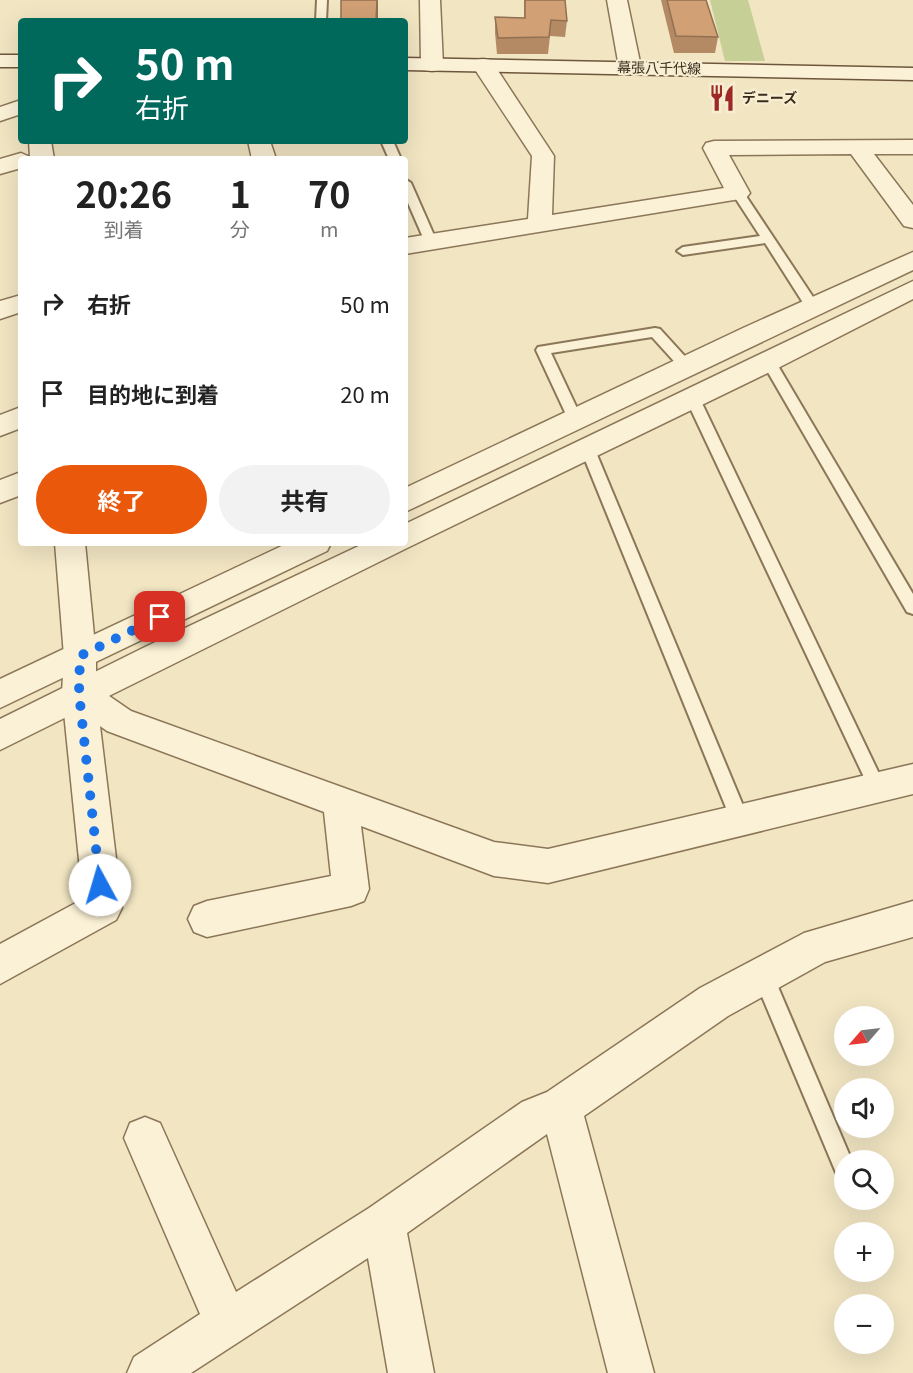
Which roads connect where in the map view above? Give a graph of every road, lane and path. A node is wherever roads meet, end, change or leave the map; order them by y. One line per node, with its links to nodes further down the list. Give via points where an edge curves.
1 (321, 0): 4 (lane)
2 (430, 0): 8 (street)
3 (617, 0): 10 (street)
4 (321, 18)
5 (0, 61): 6 (street)
6 (18, 61)
7 (408, 64): 8 (street, 幕張八千代線)
8 (432, 65): 9 (street, 幕張八千代線)
9 (483, 65): 10 (street, 幕張八千代線); 21 (street, via 543,156)
10 (630, 68): 11 (street, 幕張八千代線)
11 (913, 74)
12 (18, 108): 13 (street)
13 (0, 114)
14 (913, 147): 15 (street)
15 (858, 148): 19 (street, via 714,148); 20 (street)
16 (18, 159): 17 (street)
17 (0, 166)
18 (408, 190): 23 (lane)
19 (738, 194): 21 (street); 22 (lane)
20 (913, 221)
21 (540, 225): 23 (street)
22 (768, 239): 25 (lane); 29 (lane)
23 (431, 242): 24 (street)
24 (408, 246)
25 (683, 251)
26 (913, 260): 29 (street)
27 (913, 290): 31 (street)
28 (18, 304): 30 (street)
29 (812, 306): 32 (street)
30 (0, 310)
31 (769, 362): 33 (street); 45 (lane)
32 (686, 366): 35 (street); 35 (lane, via 656,332 543,350)
33 (692, 397): 37 (street); 51 (lane)
34 (18, 418): 36 (street)
35 (575, 419): 40 (street)
36 (0, 426)
37 (588, 450): 41 (street); 53 (lane)
38 (18, 484): 39 (street)
39 (0, 492)
40 (408, 500)
41 (408, 536)
42 (70, 546): 46 (street)
43 (310, 546): 46 (street)
44 (387, 546): 47 (street)
45 (913, 608)
46 (80, 656): 47 (street); 48 (street)
47 (79, 693): 49 (street); 52 (street, via 119,721); 56 (street, via 103,908)
48 (0, 694)
49 (0, 735)
50 (913, 779): 51 (street)
51 (877, 788): 53 (street)
52 (340, 802): 53 (street, via 494,859 548,866); 54 (street, via 351,889)
53 (740, 820)
54 (207, 919)
55 (911, 924): 57 (street, via 817,946)
56 (0, 965)
57 (763, 975): 58 (street, via 714,1002); 60 (lane)
58 (561, 1107): 61 (street, via 537,1117); 65 (street)
59 (145, 1138): 62 (street)
60 (836, 1150)
61 (384, 1223): 62 (street); 64 (street)
62 (227, 1323): 63 (street)
63 (165, 1368)
64 (411, 1373)
65 (631, 1373)

